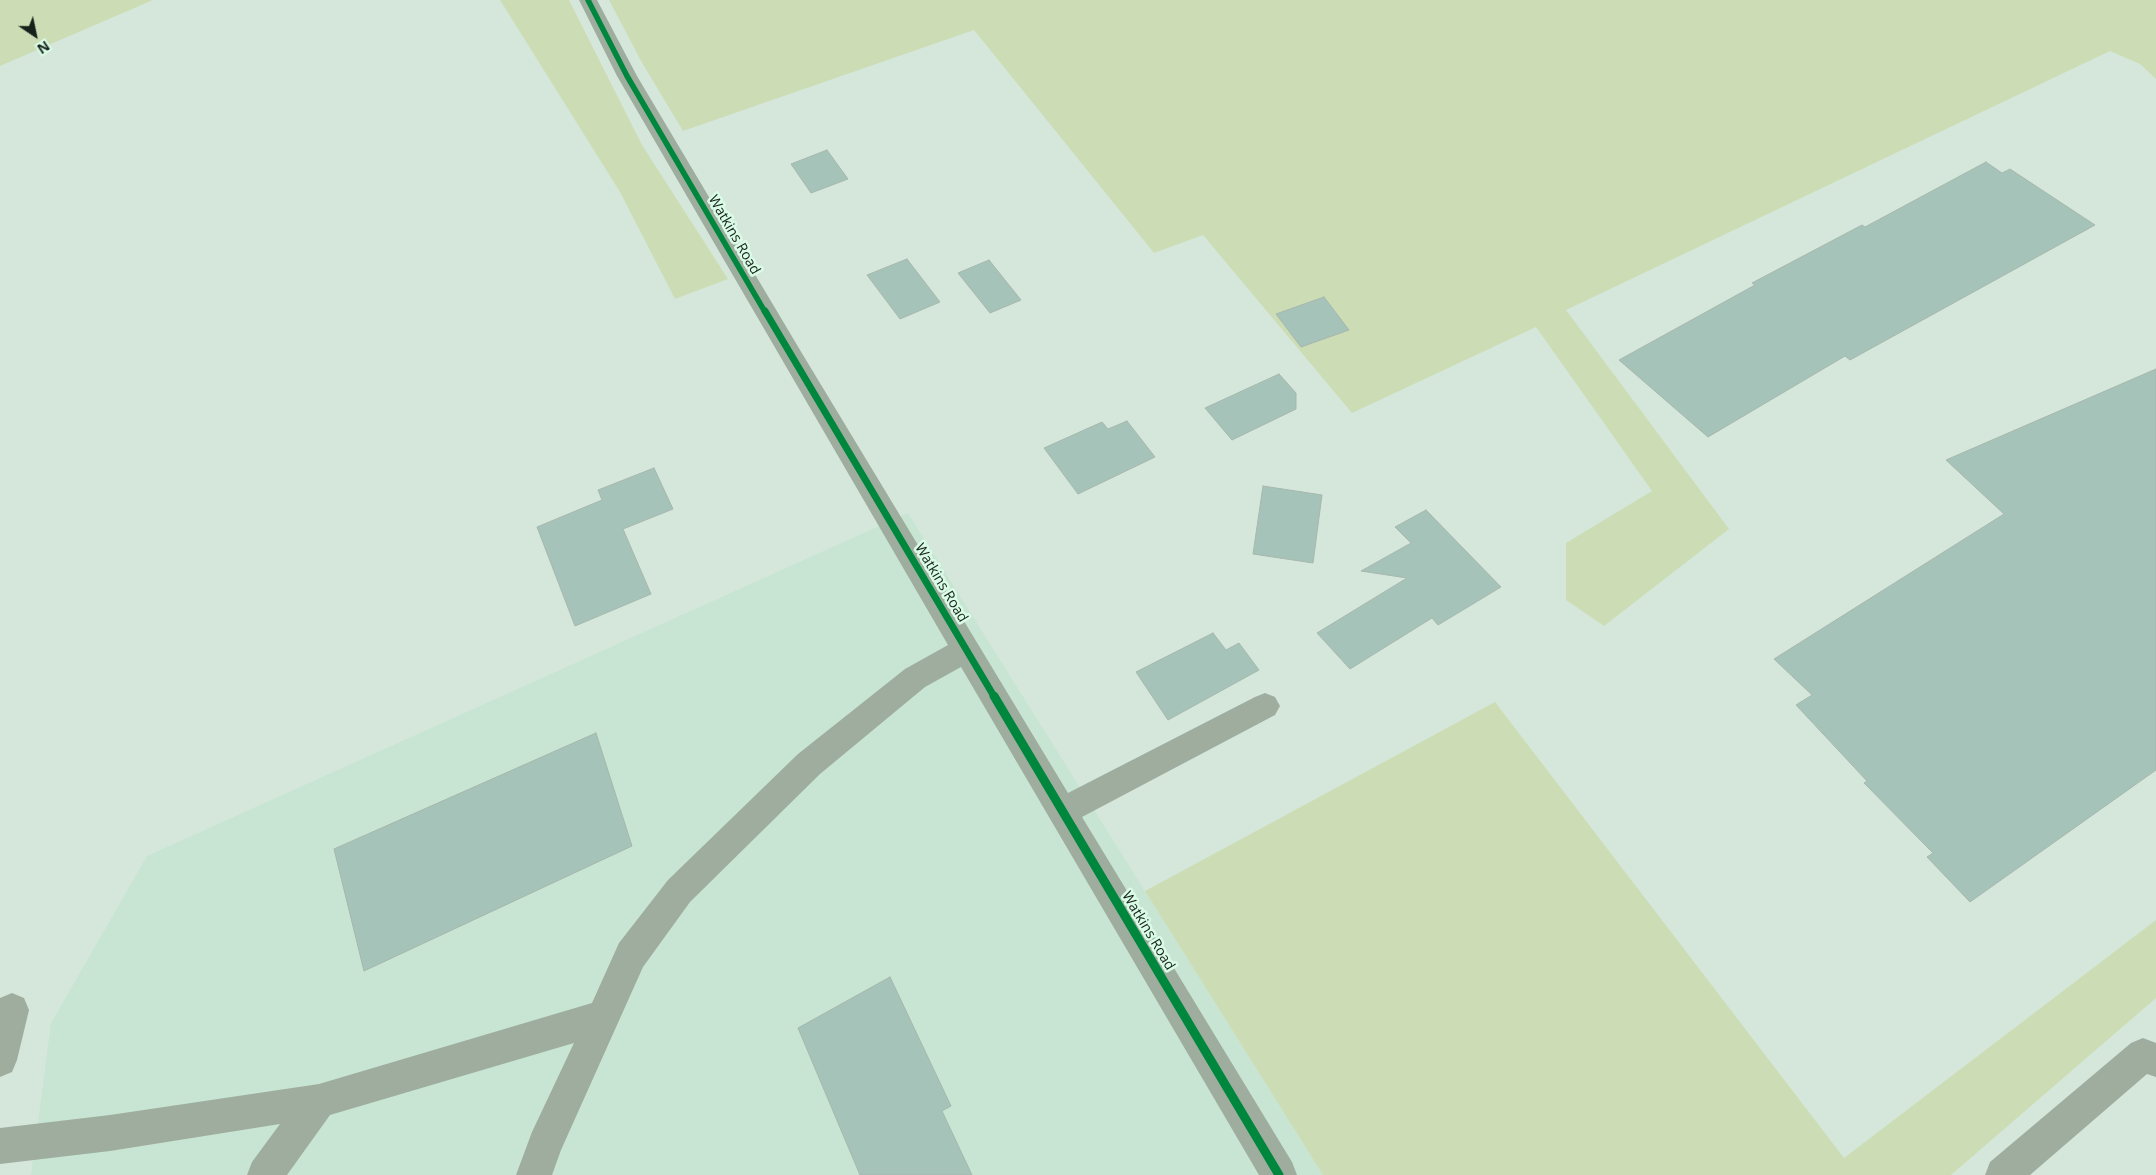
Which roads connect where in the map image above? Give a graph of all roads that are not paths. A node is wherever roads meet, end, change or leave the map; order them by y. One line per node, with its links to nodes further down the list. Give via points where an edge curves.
1 (588, 0): 2 (street, Watkins Road, via 627,76)
2 (966, 650): 4 (street, Watkins Road); 6 (street, via 915,678 809,764 679,891 631,955)
3 (1265, 706): 4 (street)
4 (1063, 811): 13 (street, Watkins Road)
5 (12, 1010): 7 (street)
6 (603, 1017): 9 (street); 12 (street)
7 (0, 1060)
8 (2156, 1060): 14 (street, via 2143,1056)
9 (319, 1101): 10 (street); 11 (street)
10 (0, 1146)
11 (265, 1175)
12 (534, 1175)
13 (1279, 1175)
14 (2003, 1175)

